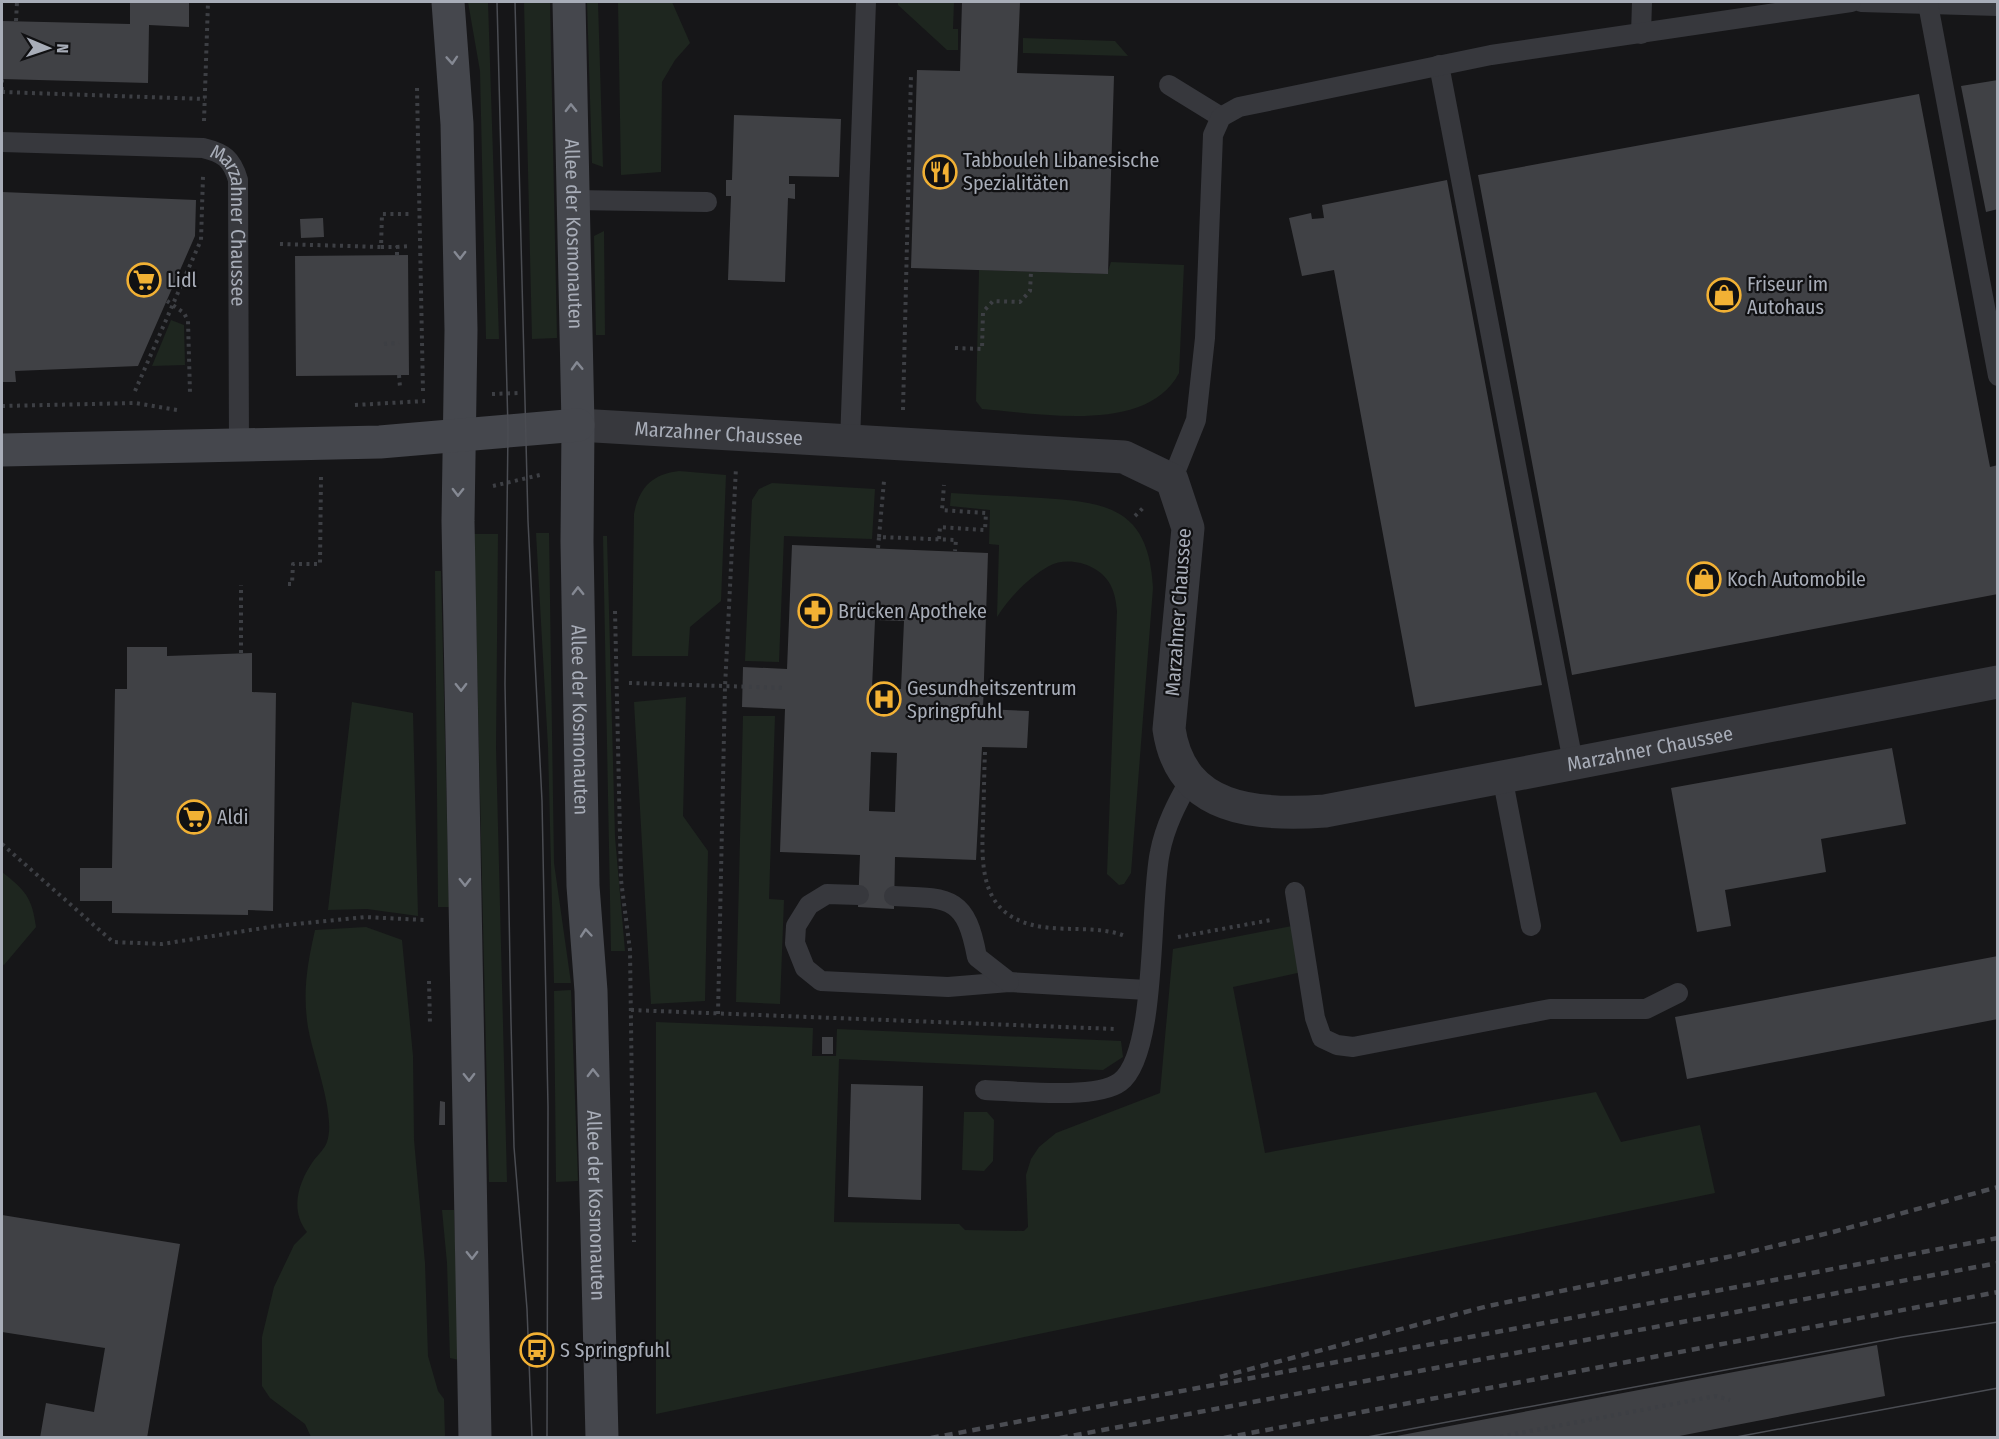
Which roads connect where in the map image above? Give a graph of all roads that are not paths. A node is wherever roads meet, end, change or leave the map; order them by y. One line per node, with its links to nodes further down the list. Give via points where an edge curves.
1 (448, 2): 18 (main road, one-way to 18, via 457,123)
2 (569, 2): 14 (main road, Allee der Kosmonauten, one-way to 2)
3 (866, 2): 19 (lane)
4 (1642, 2): 9 (lane)
5 (1851, 2): 9 (lane)
6 (1861, 2): 7 (lane)
7 (1928, 4): 8 (lane); 16 (lane)
8 (1998, 6)
9 (1641, 34): 10 (lane)
10 (1439, 65): 12 (lane, via 1239,107); 24 (lane)
11 (1169, 86): 12 (lane)
12 (1221, 117): 22 (lane, via 1213,135 1205,338 1196,420)
13 (2, 142): 20 (lane, Marzahner Chaussee, via 203,148 221,152 233,163 238,180)
14 (573, 200): 15 (lane); 17 (main road, Allee der Kosmonauten, one-way to 14)
15 (707, 202)
16 (1998, 376)
17 (579, 425): 18 (main road, Marzahner Chaussee); 19 (street, Marzahner Chaussee); 36 (main road, Allee der Kosmonauten, one-way to 17, via 591,991 583,886)
18 (460, 434): 20 (main road, Marzahner Chaussee, via 380,442); 35 (main road, one-way to 35)
19 (850, 442): 22 (street, Marzahner Chaussee, via 1124,457)
20 (239, 445): 21 (main road, Marzahner Chaussee)
21 (2, 450)
22 (1172, 480): 26 (street, Marzahner Chaussee, via 1188,528 1169,729 1178,765)
23 (1998, 682): 24 (street, Marzahner Chaussee)
24 (1573, 762): 25 (street, Marzahner Chaussee)
25 (1502, 776): 26 (street, Marzahner Chaussee, via 1300,813 1248,810 1227,804); 30 (lane)
26 (1190, 780): 32 (lane, via 1170,818 1160,851)
27 (1294, 892): 33 (lane, via 1315,1017 1322,1038 1337,1046 1353,1047 1550,1009 1646,1009)
28 (859, 895): 31 (lane, via 827,894 809,905 796,926 795,943 805,968 821,981 948,987)
29 (894, 896): 31 (lane, via 938,898 958,907 971,926 977,957)
30 (1532, 926)
31 (1009, 982): 32 (lane)
32 (1148, 990): 34 (lane, via 1136,1064 1120,1082 1095,1093)
33 (1678, 993)
34 (985, 1090)
35 (476, 1437)
36 (602, 1437)

